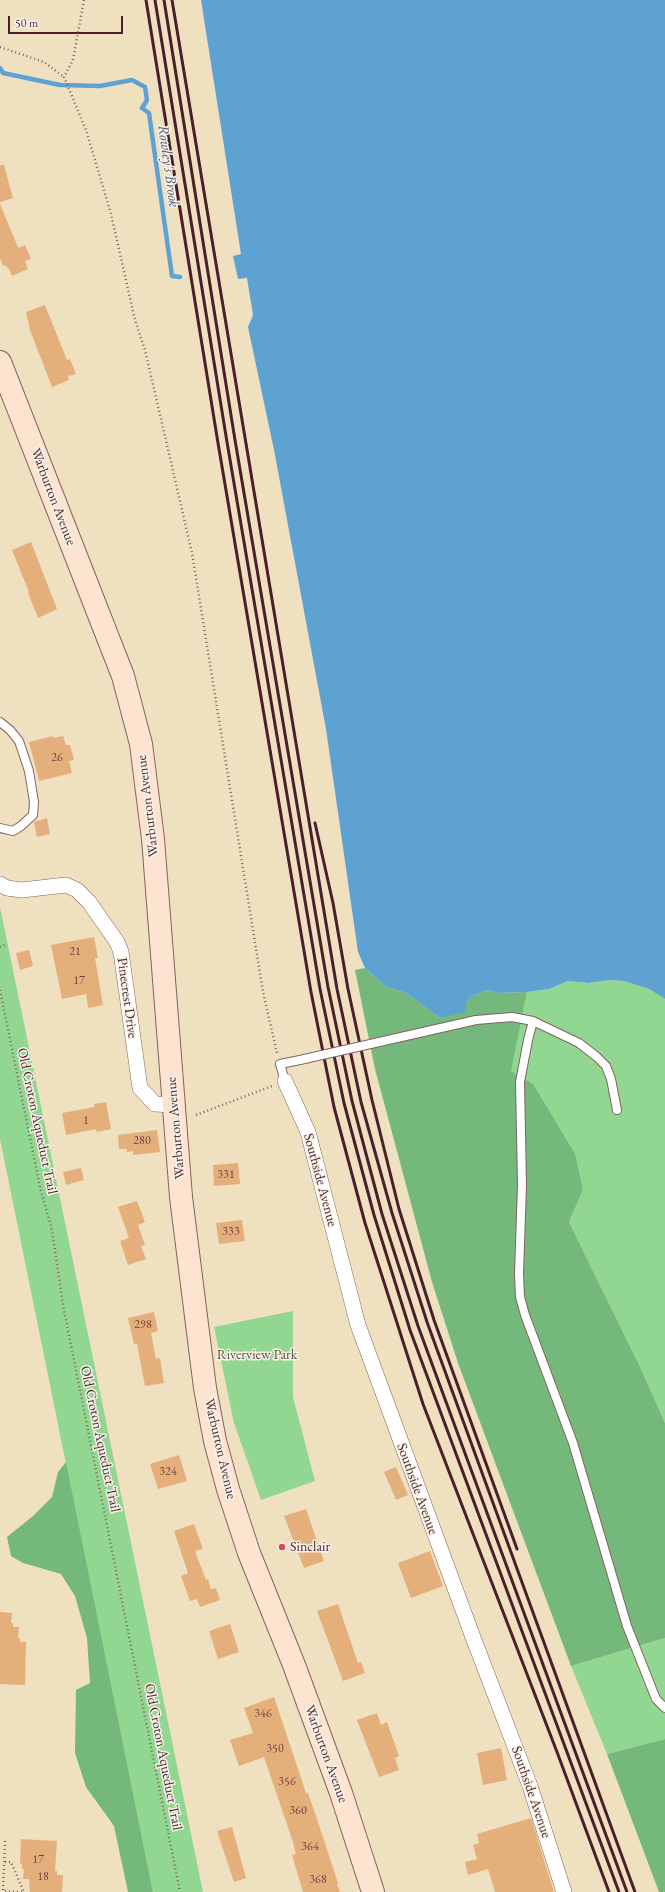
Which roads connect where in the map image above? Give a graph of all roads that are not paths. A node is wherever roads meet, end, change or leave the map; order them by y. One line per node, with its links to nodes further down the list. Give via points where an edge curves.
1 (0, 362): 7 (street, Warburton Avenue, via 123,676 140,744 153,839)
2 (0, 722): 3 (lane, via 19,741 29,771 34,802 33,816 21,826 13,831)
3 (0, 828)
4 (0, 884): 7 (street, Pinecrest Drive, via 7,888 22,890 66,885 77,890 89,902 117,942 121,952 140,1088 155,1104)
5 (533, 1022): 6 (lane, bridge, via 512,1017 476,1020 280,1064); 8 (lane, via 579,1043 606,1066); 9 (lane, via 520,1082 520,1297 573,1442 627,1626 656,1699)
6 (285, 1081): 11 (street, Southside Avenue, via 308,1132 358,1325 530,1786)
7 (174, 1105): 10 (street, Warburton Avenue, via 182,1204 205,1388 215,1441 249,1554 331,1764)
8 (617, 1110)
9 (665, 1708)
10 (373, 1892)
11 (564, 1892)

